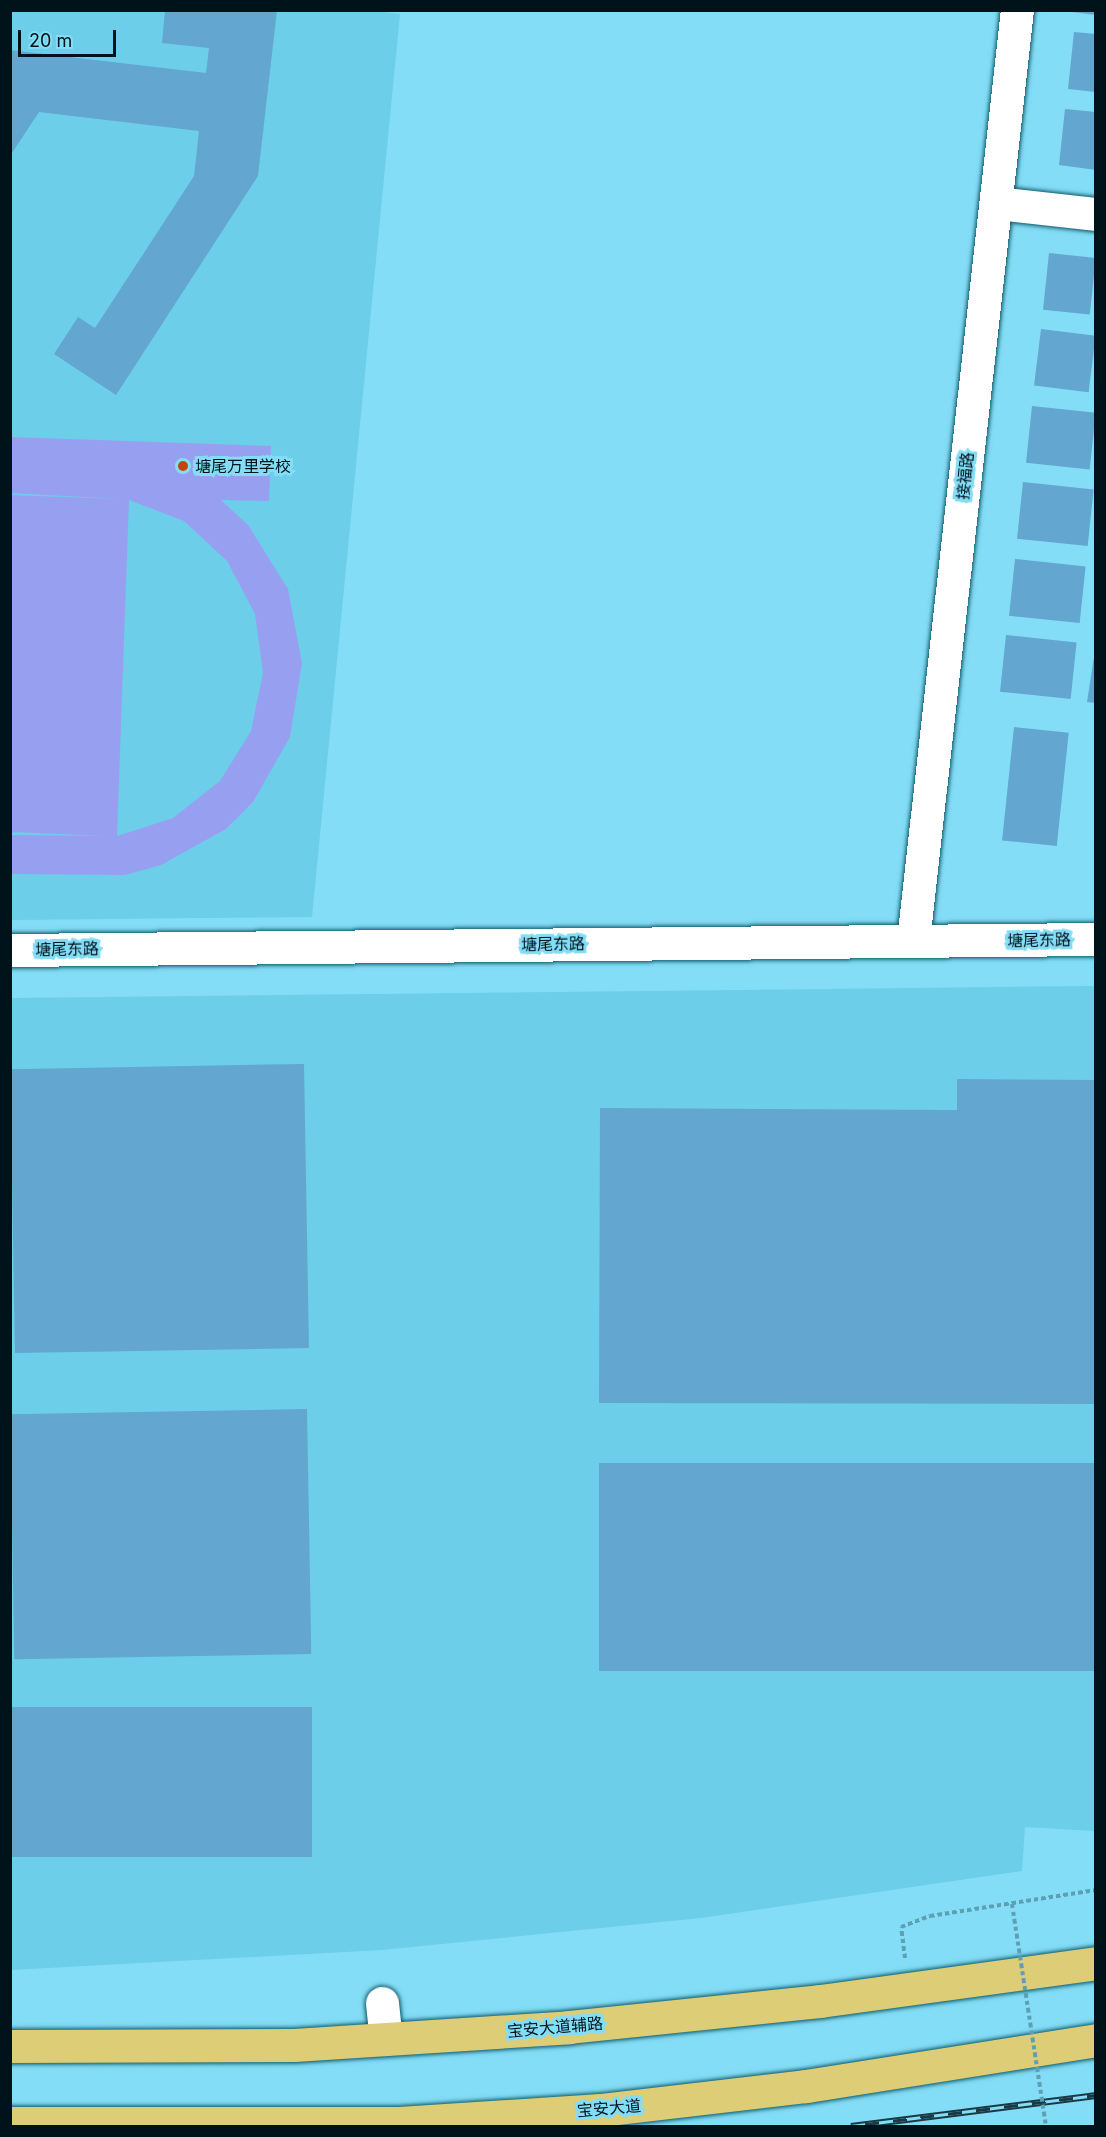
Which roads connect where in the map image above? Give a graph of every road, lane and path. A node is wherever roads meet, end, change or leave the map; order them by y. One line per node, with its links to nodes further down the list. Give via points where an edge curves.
1 (1017, 10): 2 (street, 接福路)
2 (996, 203): 3 (street); 5 (street, 接福路)
3 (1095, 214)
4 (1095, 939): 5 (street, 塘尾东路)
5 (913, 941): 6 (street, 塘尾东路)
6 (10, 950)
7 (1095, 1890): 8 (path)
8 (1012, 1904): 10 (path, via 930,1916 901,1927); 16 (path, bridge)
9 (1095, 1964): 12 (main road, 宝安大道辅路, via 820,2001)
10 (907, 1971)
11 (382, 2003): 12 (street)
12 (386, 2039): 14 (main road, 宝安大道辅路, via 294,2045)
13 (1095, 2040): 15 (main road, 宝安大道, via 806,2086 601,2110 399,2123)
14 (10, 2046)
15 (10, 2123)
16 (1046, 2127)

